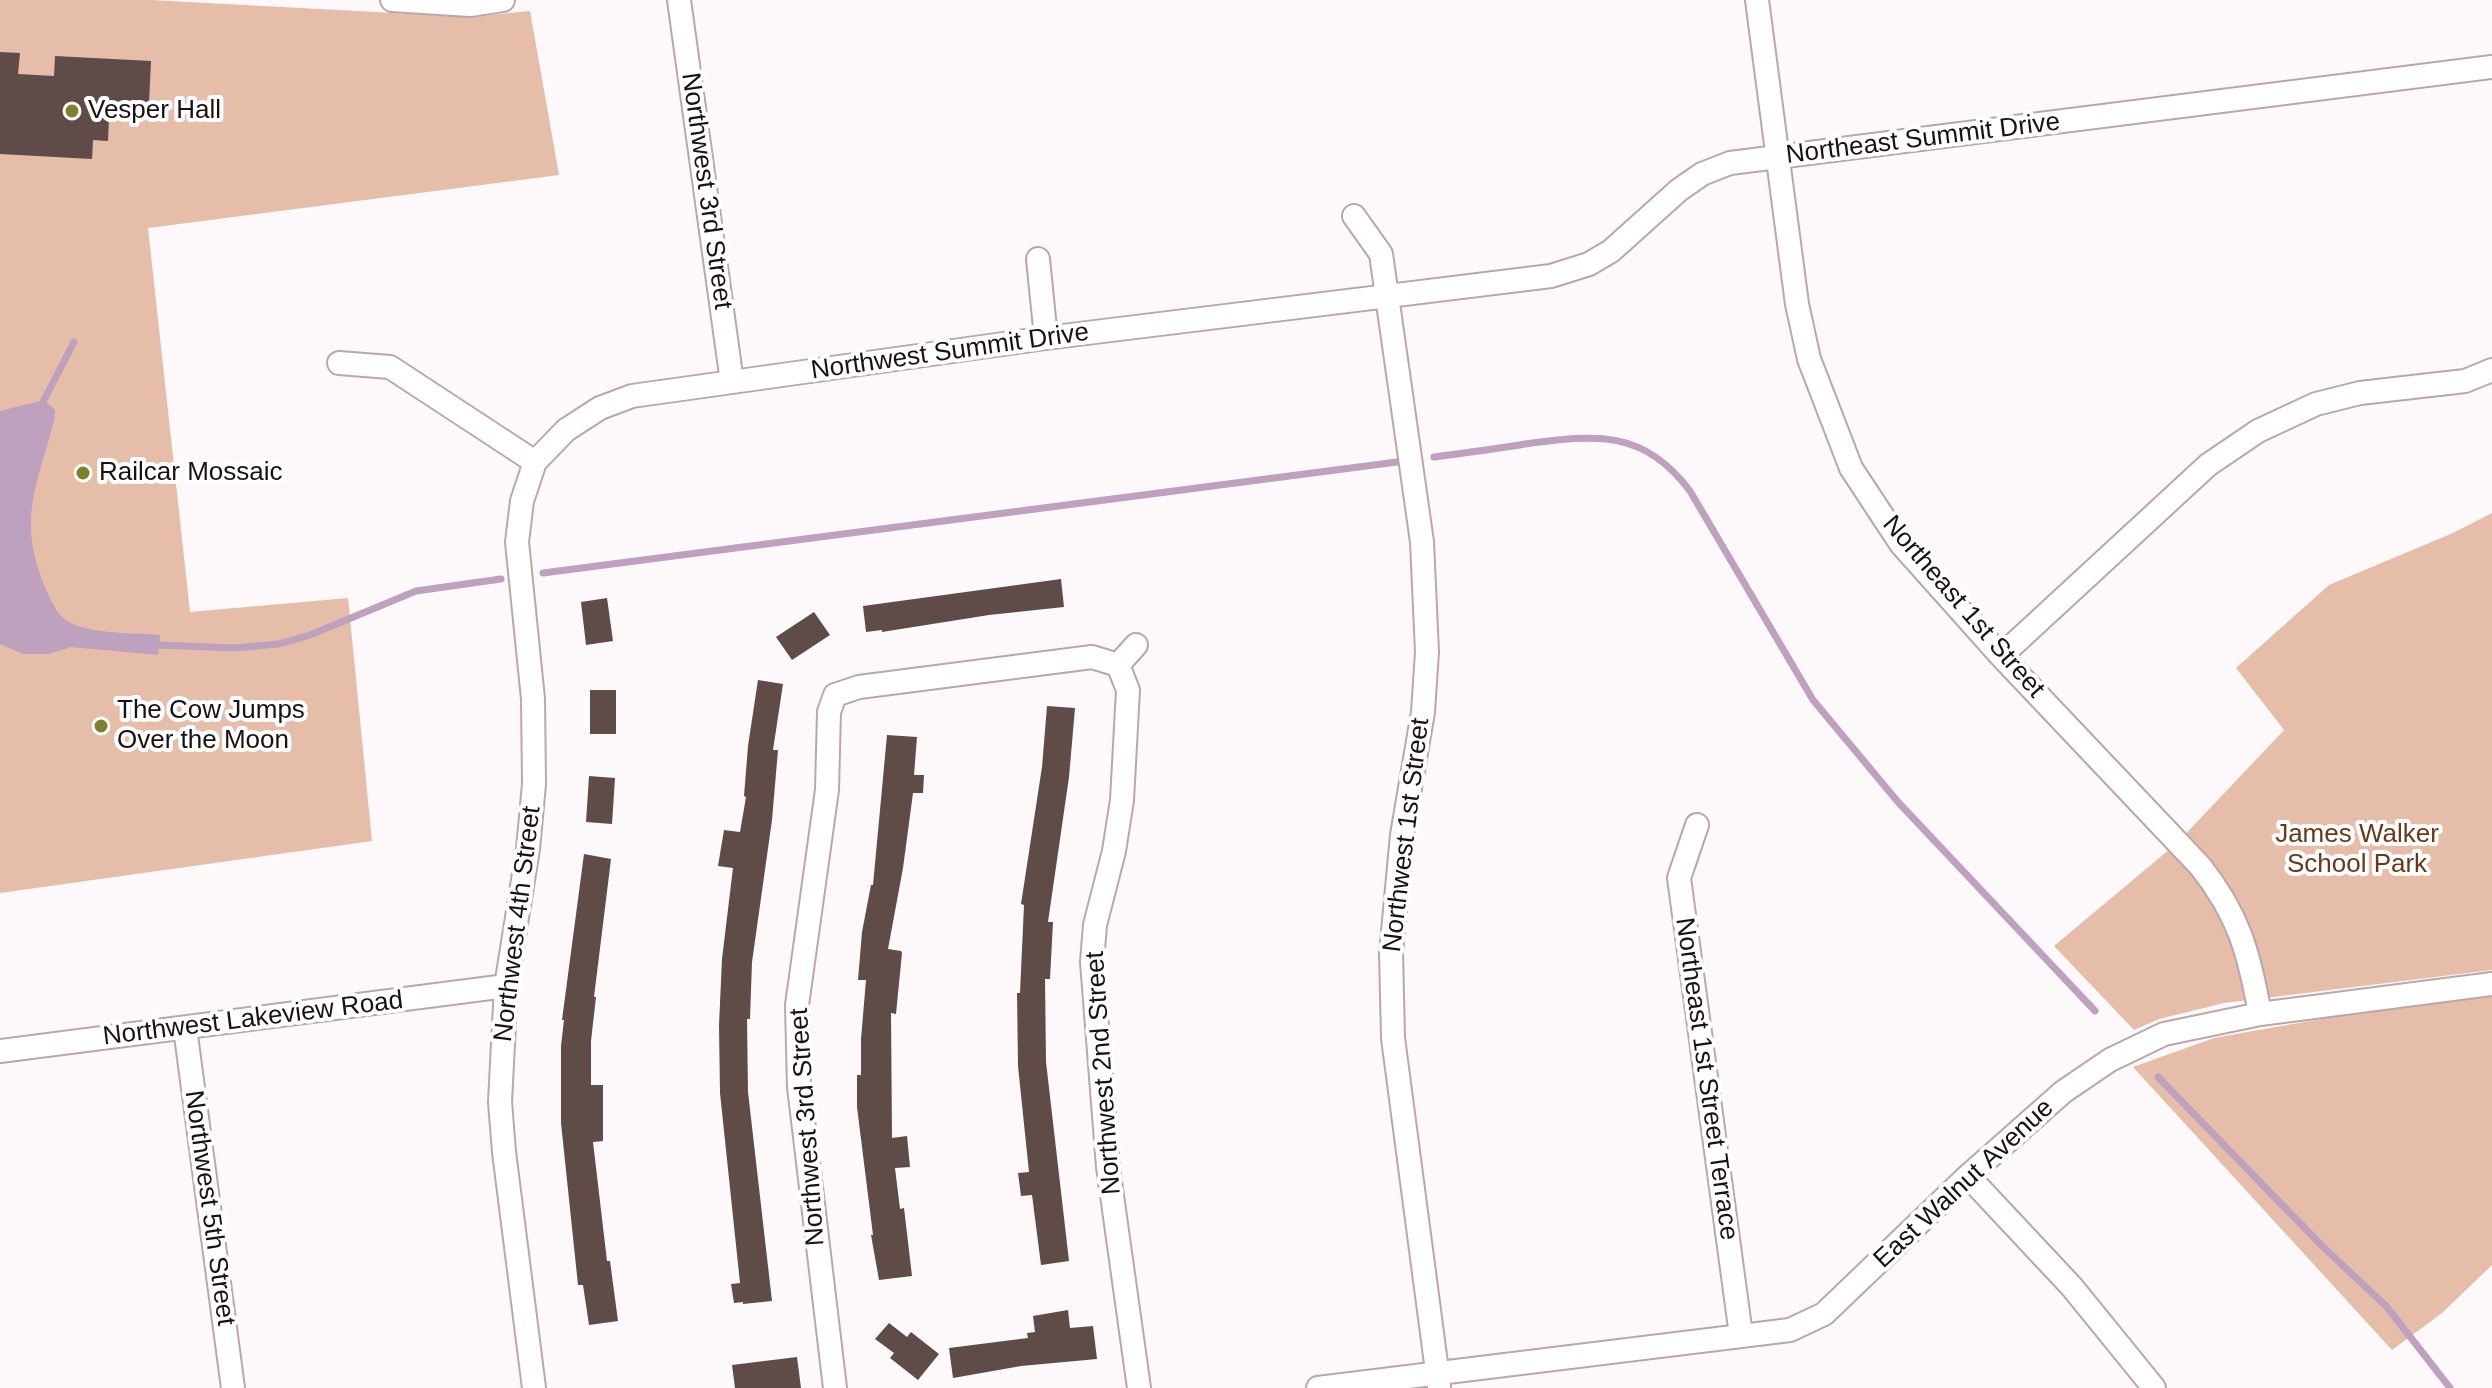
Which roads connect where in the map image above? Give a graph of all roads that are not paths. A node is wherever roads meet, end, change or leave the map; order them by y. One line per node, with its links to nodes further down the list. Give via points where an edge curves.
1 (392, 0): 2 (street, via 470,5)
2 (503, 0)
3 (679, 0): 13 (street, Northwest 3rd Street)
4 (1757, 0): 6 (street, Northeast 1st Street)
5 (2492, 67): 6 (street, Northeast Summit Drive)
6 (1777, 157): 9 (street, Northeast Summit Drive, via 1730,163 1702,174 1589,264 1551,276); 16 (street, Northeast 1st Street, via 1809,359 1851,468 1901,544)
7 (1354, 216): 9 (street, Northwest 1st Street, via 1381,254)
8 (1038, 259): 10 (street)
9 (1387, 296): 10 (street, Northwest Summit Drive); 26 (street, Northwest 1st Street, via 1422,542 1427,652 1391,953 1393,1038)
10 (1046, 338): 13 (street, Northwest Summit Drive)
11 (339, 363): 14 (street, via 390,367)
12 (2492, 370): 16 (street, via 2465,381 2360,393 2316,404 2258,431 2208,465)
13 (732, 382): 14 (street, Northwest Summit Drive, via 632,396 600,408 566,430)
14 (535, 462): 20 (street, Northwest 4th Street, via 522,501 517,542 533,699 534,784)
15 (1136, 645): 17 (street)
16 (2001, 656): 21 (street, Northeast 1st Street, via 2218,889 2251,962)
17 (1118, 665): 29 (street, Northwest 3rd Street, via 1092,657 859,687 835,695 797,1005 813,1215); 30 (street, Northwest 2nd Street, via 1128,690 1122,800 1095,925 1093,976 1108,1167)
18 (1697, 825): 25 (street, Northeast 1st Street Terrace, via 1679,878)
19 (2492, 984): 21 (street, East Walnut Avenue)
20 (506, 986): 22 (street, Northwest Lakeview Road); 28 (street, Northwest 4th Street, via 500,1102)
21 (2260, 1014): 24 (street, East Walnut Avenue, via 2164,1034 2110,1060 2063,1092)
22 (185, 1028): 23 (street, Northwest Lakeview Road); 27 (street, Northwest 5th Street)
23 (0, 1051)
24 (1968, 1176): 25 (street, East Walnut Avenue, via 1824,1314 1790,1330); 32 (street, via 2072,1287)
25 (1741, 1335): 26 (street, East Walnut Avenue)
26 (1438, 1380): 31 (street, East Walnut Avenue)
27 (233, 1388)
28 (534, 1388)
29 (835, 1388)
30 (1139, 1388)
31 (1318, 1388)
32 (2154, 1388)

